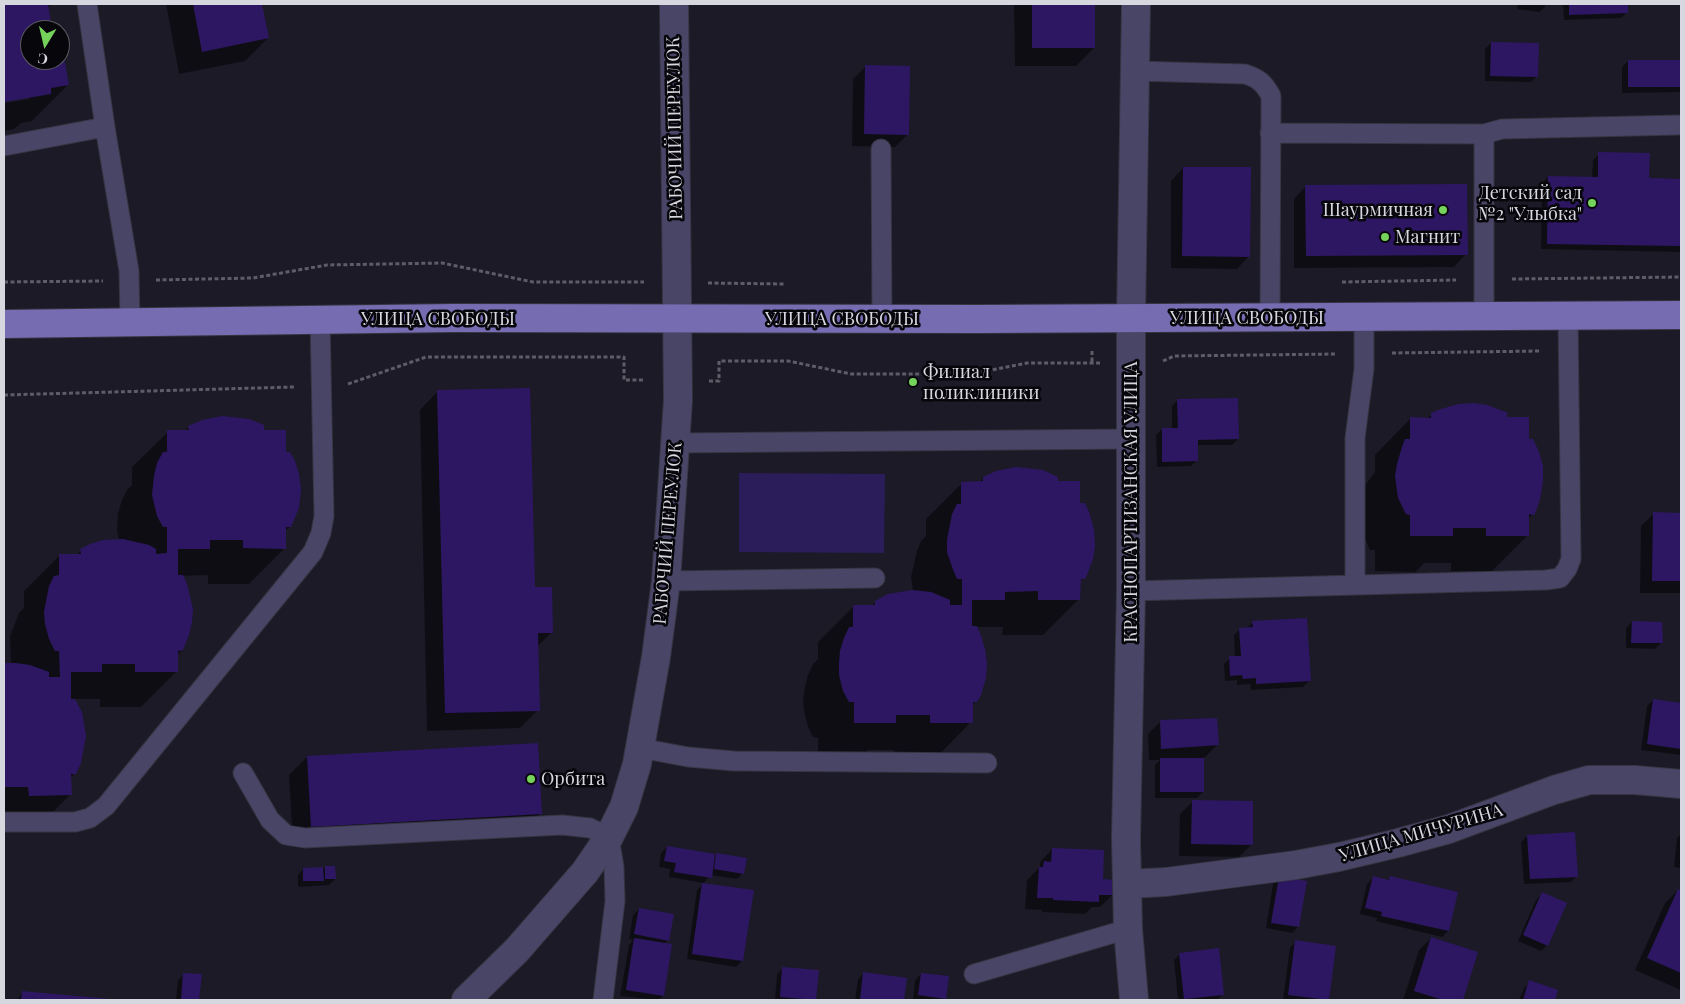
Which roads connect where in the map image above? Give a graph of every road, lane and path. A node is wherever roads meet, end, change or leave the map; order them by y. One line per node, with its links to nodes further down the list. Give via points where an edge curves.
1 (87, 4): 6 (lane)
2 (674, 4): 16 (street, РАБОЧИЙ ПЕРЕУЛОК)
3 (1136, 4): 4 (street, КРАСНОПАРТИЗАНСКАЯ УЛИЦА)
4 (1135, 71): 7 (lane, via 1245,74 1257,78 1266,85 1271,96); 22 (street, КРАСНОПАРТИЗАНСКАЯ УЛИЦА)
5 (1679, 125): 8 (lane, via 1502,129)
6 (105, 127): 9 (lane); 12 (lane)
7 (1270, 133): 8 (lane); 23 (lane)
8 (1484, 134): 13 (lane)
9 (4, 146)
10 (881, 149): 26 (lane)
11 (1681, 277): 13 (path)
12 (129, 280): 14 (path); 16 (path, via 253,278 327,265 442,263 533,282); 27 (lane)
13 (1484, 280): 15 (path); 21 (lane)
14 (4, 282)
15 (1338, 282)
16 (677, 283): 17 (path); 25 (street, РАБОЧИЙ ПЕРЕУЛОК)
17 (786, 284)
18 (1681, 315): 19 (main road, УЛИЦА СВОБОДЫ)
19 (1568, 316): 21 (main road, УЛИЦА СВОБОДЫ); 29 (lane)
20 (1364, 317): 21 (main road, УЛИЦА СВОБОДЫ); 23 (main road, УЛИЦА СВОБОДЫ); 30 (lane)
21 (1484, 317)
22 (1131, 318): 23 (main road, УЛИЦА СВОБОДЫ); 26 (main road, УЛИЦА СВОБОДЫ); 31 (street, КРАСНОПАРТИЗАНСКАЯ УЛИЦА)
23 (1270, 318)
24 (320, 319): 25 (main road, УЛИЦА СВОБОДЫ); 27 (main road, УЛИЦА СВОБОДЫ); 33 (lane)
25 (678, 319): 26 (main road, УЛИЦА СВОБОДЫ); 32 (street, РАБОЧИЙ ПЕРЕУЛОК)
26 (882, 320)
27 (130, 322): 28 (main road, УЛИЦА СВОБОДЫ)
28 (4, 324)
29 (1568, 350): 30 (path); 39 (lane, via 1571,559 1560,578)
30 (1364, 354): 31 (path, via 1174,356 1158,363); 39 (lane, via 1355,438)
31 (1131, 363): 32 (path, via 1027,363 971,374 851,374 788,361 719,361 719,381); 35 (street, КРАСНОПАРТИЗАНСКАЯ УЛИЦА)
32 (678, 380): 33 (path, via 624,380 624,357 426,358 341,386); 36 (street, РАБОЧИЙ ПЕРЕУЛОК)
33 (321, 387): 34 (path); 45 (lane, via 324,516 322,533 313,552 106,806 90,818 75,822)
34 (4, 395)
35 (1131, 439): 36 (lane); 40 (street, КРАСНОПАРТИЗАНСКАЯ УЛИЦА)
36 (675, 444): 38 (street, РАБОЧИЙ ПЕРЕУЛОК)
37 (875, 578): 38 (lane)
38 (666, 581): 41 (street, РАБОЧИЙ ПЕРЕУЛОК)
39 (1356, 584): 40 (lane)
40 (1131, 591): 47 (street, КРАСНОПАРТИЗАНСКАЯ УЛИЦА)
41 (640, 748): 42 (lane, via 734,761); 46 (street, РАБОЧИЙ ПЕРЕУЛОК, via 624,807)
42 (987, 763)
43 (243, 774): 46 (lane, via 270,820 286,835 305,838 562,825 590,828)
44 (1681, 784): 47 (street, УЛИЦА МИЧУРИНА, via 1589,780 1449,829 1339,857 1296,865)
45 (4, 822)
46 (609, 838): 50 (street, РАБОЧИЙ ПЕРЕУЛОК, via 585,872 517,950); 51 (lane, via 615,901)
47 (1127, 884): 48 (street, КРАСНОПАРТИЗАНСКАЯ УЛИЦА)
48 (1128, 929): 49 (lane); 52 (street, КРАСНОПАРТИЗАНСКАЯ УЛИЦА)
49 (974, 974)
50 (466, 1000)
51 (604, 1000)
52 (1134, 1000)

